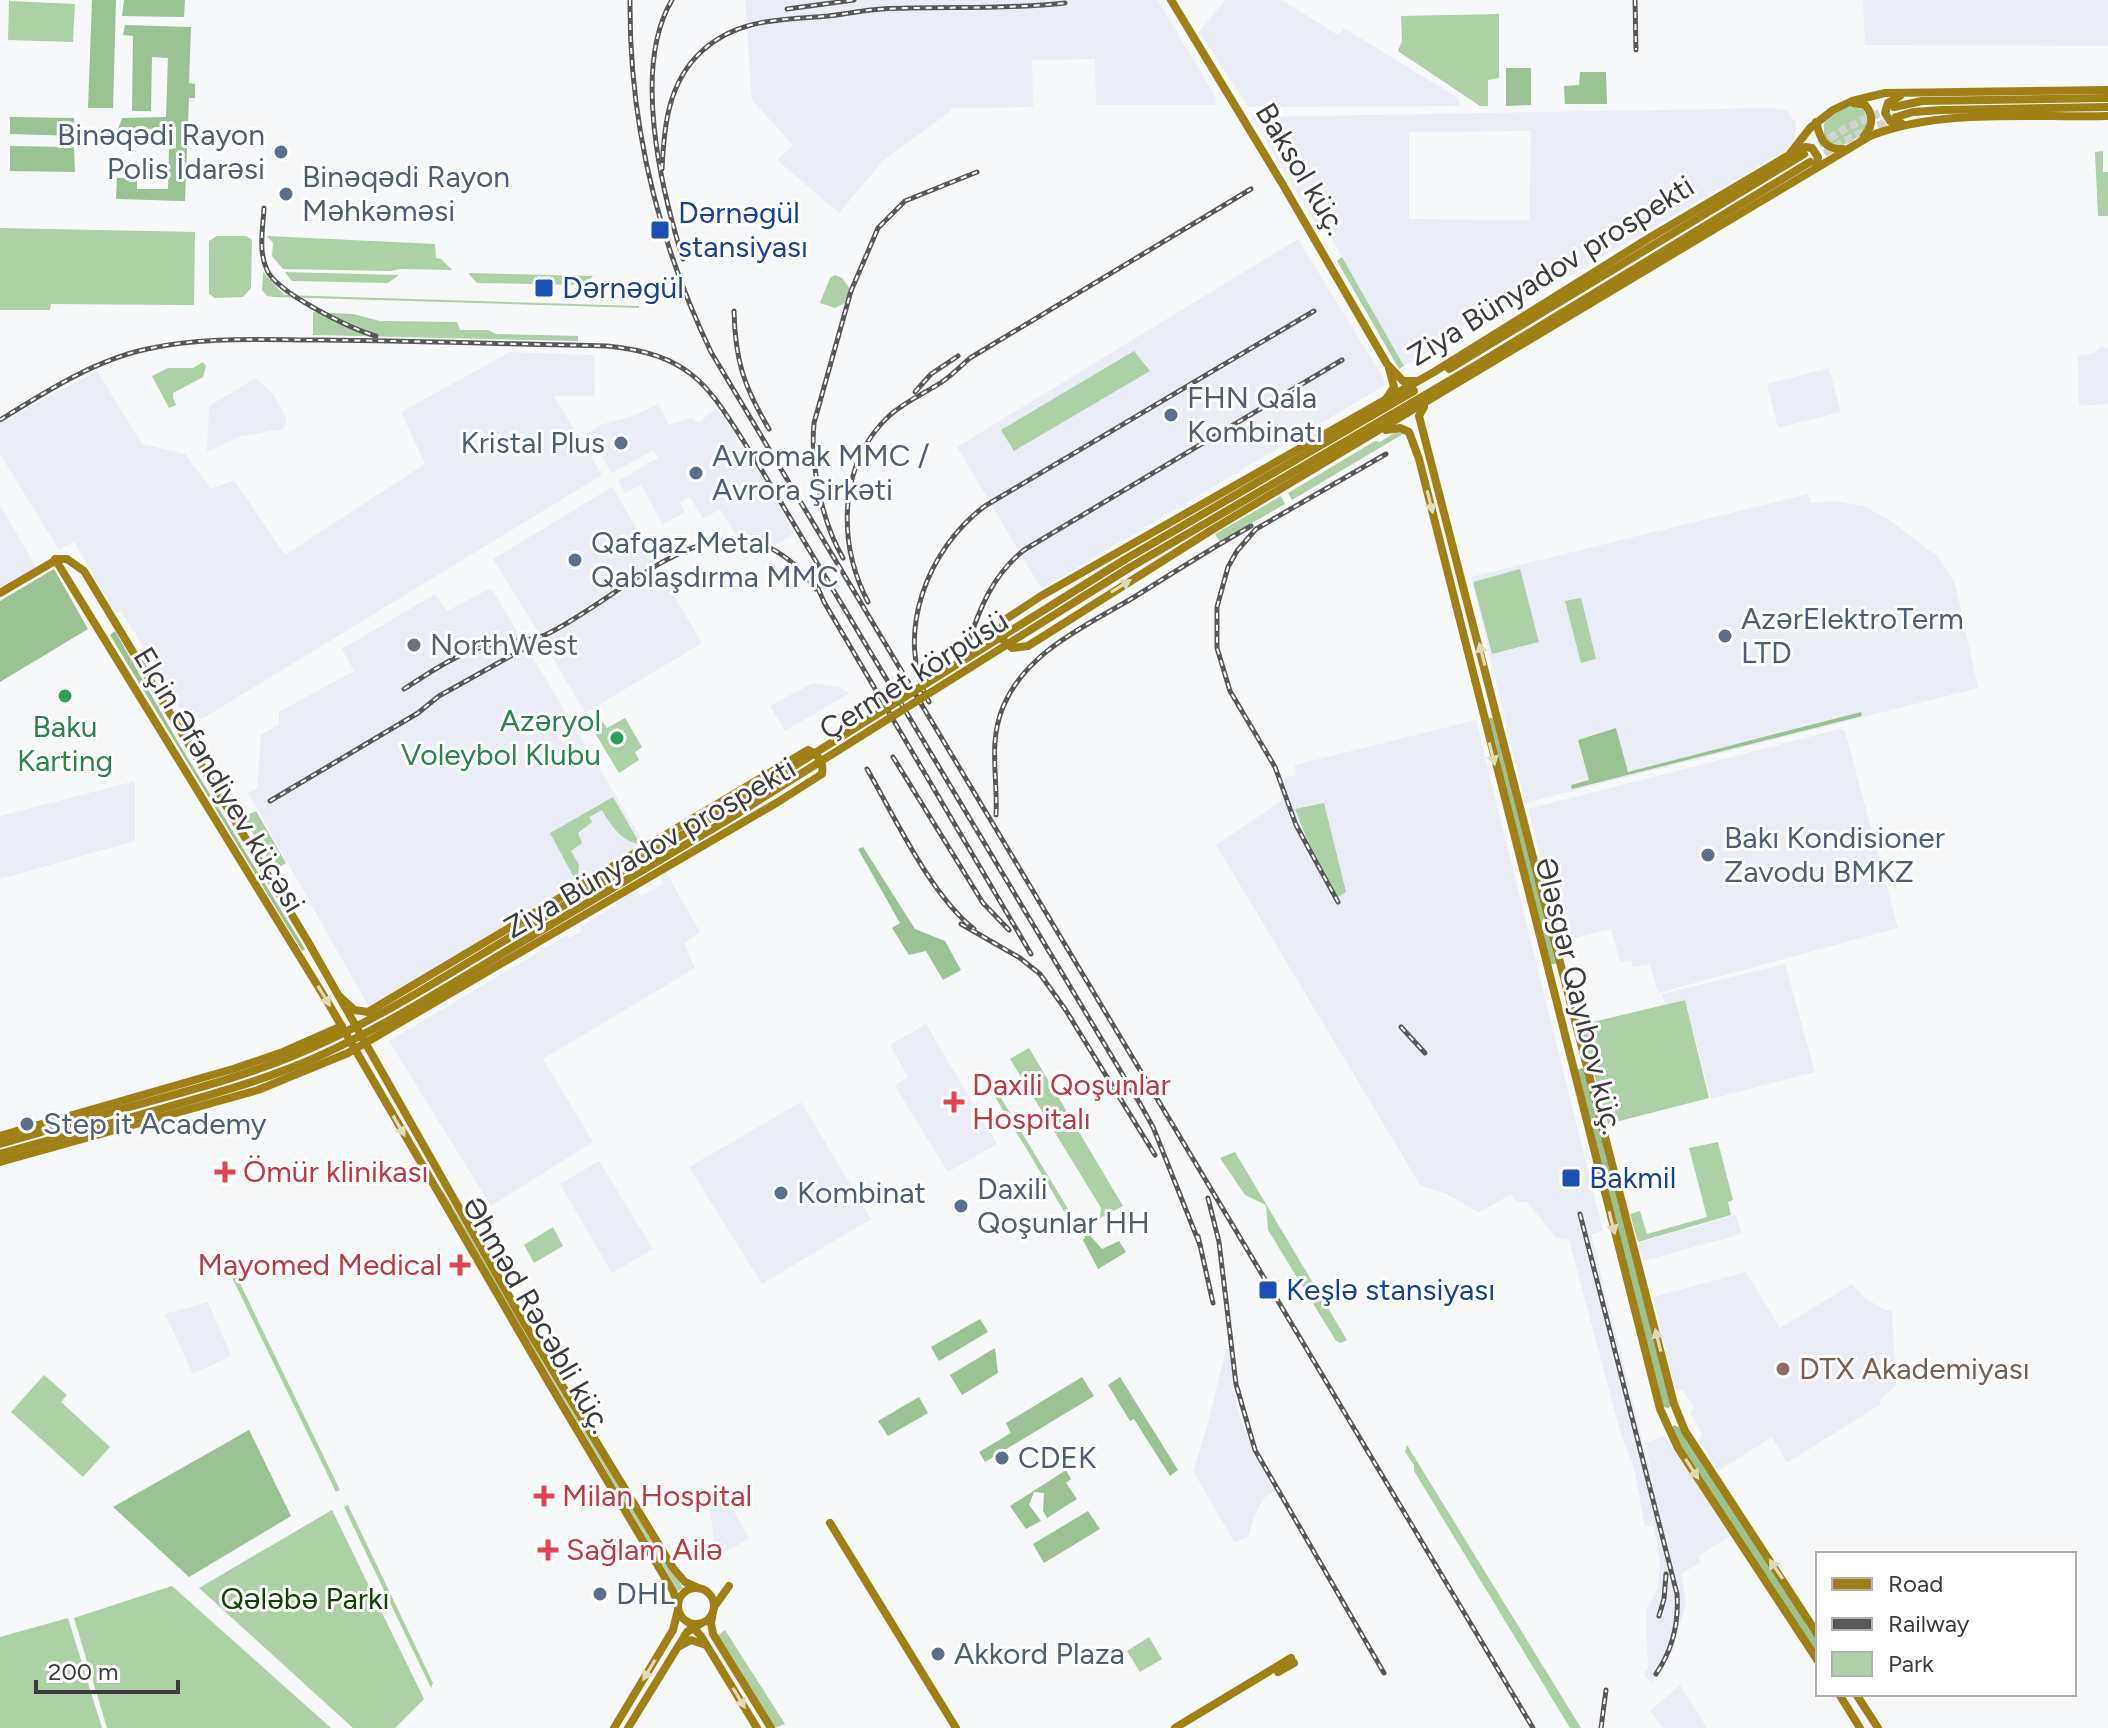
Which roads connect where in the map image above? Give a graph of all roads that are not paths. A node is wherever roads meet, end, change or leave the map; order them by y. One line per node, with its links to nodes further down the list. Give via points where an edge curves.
1 (1171, 0): 20 (main road, Baksol küç.)
2 (2108, 90): 3 (main road, Ziya Bünyadov prospekti)
3 (1912, 92): 5 (main road, Ziya Bünyadov prospekti, via 1870,95); 11 (main road, via 1890,100 1885,109 1890,121)
4 (2108, 98): 6 (main road, via 1939,100)
5 (1844, 104): 10 (main road, Ziya Bünyadov prospekti); 12 (main road, via 1862,104 1871,114 1869,130)
6 (1894, 107)
7 (2108, 107): 9 (main road, via 1924,111)
8 (2108, 116): 11 (main road, Ziya Bünyadov prospekti)
9 (1896, 117)
10 (1816, 122): 12 (main road, via 1827,145); 13 (main road, Ziya Bünyadov prospekti)
11 (1906, 123): 12 (main road, Ziya Bünyadov prospekti)
12 (1850, 146): 15 (main road, Ziya Bünyadov prospekti)
13 (1789, 155): 15 (main road, via 1805,147 1815,151 1818,163); 17 (main road, Ziya Bünyadov prospekti)
14 (1807, 158): 16 (main road, Ziya Bünyadov prospekti)
15 (1809, 172): 18 (main road, Ziya Bünyadov prospekti)
16 (1572, 300): 17 (main road); 18 (main road); 21 (main road, Ziya Bünyadov prospekti); 25 (main road, Ziya Bünyadov prospekti)
17 (1520, 319): 22 (main road, Ziya Bünyadov prospekti)
18 (1546, 330): 19 (main road, Ziya Bünyadov prospekti)
19 (1533, 338): 21 (main road); 23 (main road, Ziya Bünyadov prospekti)
20 (1387, 364): 22 (main road, via 1406,382); 24 (main road, via 1394,387)
21 (1473, 367): 30 (main road, Ziya Bünyadov prospekti)
22 (1434, 372): 24 (main road, Ziya Bünyadov prospekti)
23 (1447, 390): 26 (main road, Ziya Bünyadov prospekti); 27 (main road, Ələsgər Qayıbov küç., via 1420,413)
24 (1382, 403): 29 (main road, Ziya Bünyadov prospekti)
25 (1368, 418): 29 (main road); 31 (main road, Ziya Bünyadov prospekti)
26 (1378, 433): 28 (main road, Ələsgər Qayıbov küç., via 1406,430); 32 (main road, Ziya Bünyadov prospekti)
27 (1432, 456): 28 (main road); 36 (main road, Ələsgər Qayıbov küç.)
28 (1419, 459): 38 (main road, Ələsgər Qayıbov küç., one-way to 38)
29 (1269, 467): 31 (main road); 32 (main road, Ziya Bünyadov prospekti, one-way to 32, via 1041,596 1006,619 1002,639 1012,648 1023,648)
30 (1277, 482): 32 (main road); 35 (main road, Ziya Bünyadov prospekti)
31 (1201, 515): 35 (main road, Ziya Bünyadov prospekti)
32 (1210, 531): 35 (main road)
33 (51, 562): 34 (main road); 37 (main road, Elçin Əfəndiyev küçəsi); 39 (main road)
34 (75, 563): 37 (main road, via 66,568); 40 (main road, Elçin Əfəndiyev küçəsi)
35 (1126, 564): 44 (main road, Çermet körpüsü, bridge)
36 (1462, 575): 38 (main road); 42 (main road, Ələsgər Qayıbov küç., one-way to 36)
37 (70, 581): 41 (main road, Elçin Əfəndiyev küçəsi)
38 (1451, 586): 43 (main road, Ələsgər Qayıbov küç.)
39 (0, 593)
40 (120, 631): 41 (main road, via 108,627); 52 (main road, Elçin Əfəndiyev küçəsi)
41 (105, 639): 53 (main road, Elçin Əfəndiyev küçəsi)
42 (1497, 710): 43 (main road); 54 (main road, Ələsgər Qayıbov küç.)
43 (1482, 713): 55 (main road, Ələsgər Qayıbov küç., one-way to 55)
44 (722, 818): 45 (main road, Ziya Bünyadov prospekti)
45 (694, 835): 46 (main road); 47 (main road); 50 (main road, Ziya Bünyadov prospekti); 51 (main road, Ziya Bünyadov prospekti)
46 (640, 851): 47 (main road, Ziya Bünyadov prospekti, via 808,750 820,758 822,774); 48 (main road, Ziya Bünyadov prospekti)
47 (669, 865): 49 (main road, Ziya Bünyadov prospekti)
48 (585, 885): 50 (main road); 56 (main road, Ziya Bünyadov prospekti)
49 (625, 890): 51 (main road); 58 (main road, Ziya Bünyadov prospekti)
50 (561, 907): 68 (main road, Ziya Bünyadov prospekti, bridge, via 310,1049)
51 (566, 917): 68 (main road, Ziya Bünyadov prospekti, bridge, via 313,1058 255,1081)
52 (307, 940): 53 (main road, via 308,954); 57 (main road, Elçin Əfəndiyev küçəsi)
53 (297, 952): 59 (main road, Elçin Əfəndiyev küçəsi, one-way to 59)
54 (1563, 968): 55 (main road); 63 (main road, Ələsgər Qayıbov küç.)
55 (1548, 971): 64 (main road, Ələsgər Qayıbov küç.)
56 (402, 993): 57 (main road, Ziya Bünyadov prospekti, via 368,1012 351,1009); 58 (main road, via 396,1002 398,1012)
57 (339, 996): 60 (main road, Elçin Əfəndiyev küçəsi)
58 (417, 1014): 60 (main road, Ziya Bünyadov prospekti)
59 (342, 1026): 61 (main road, Ziya Bünyadov prospekti); 62 (main road, Elçin Əfəndiyev küçəsi)
60 (365, 1044): 62 (main road, Ziya Bünyadov prospekti); 66 (main road, Əhməd Rəcəbli küç.)
61 (287, 1050): 65 (main road, via 309,1055 310,1066); 70 (main road, Ziya Bünyadov prospekti)
62 (355, 1050): 65 (main road, Ziya Bünyadov prospekti); 67 (main road, Əhməd Rəcəbli küç.)
63 (1587, 1061): 64 (main road); 75 (main road, Ələsgər Qayıbov küç., one-way to 63)
64 (1572, 1065): 76 (main road, Ələsgər Qayıbov küç., one-way to 76)
65 (302, 1074): 72 (main road, Ziya Bünyadov prospekti)
66 (390, 1089): 67 (main road); 74 (main road, Əhməd Rəcəbli küç.)
67 (381, 1095): 74 (main road, Əhməd Rəcəbli küç., one-way to 74)
68 (120, 1115): 69 (main road, Ziya Bünyadov prospekti)
69 (99, 1121): 70 (main road); 71 (main road, Ziya Bünyadov prospekti); 72 (main road); 73 (main road, Ziya Bünyadov prospekti)
70 (11, 1133): 71 (main road, Ziya Bünyadov prospekti)
71 (0, 1139)
72 (17, 1157): 73 (main road)
73 (0, 1158)
74 (442, 1190): 80 (main road, Əhməd Rəcəbli küç., via 673,1568 685,1582); 81 (main road, Əhməd Rəcəbli küç.)
75 (1676, 1407): 76 (main road, via 1669,1413); 77 (main road, Ələsgər Qayıbov küç.)
76 (1660, 1409): 78 (main road, Ələsgər Qayıbov küç.)
77 (1681, 1424): 78 (main road, via 1671,1422); 84 (main road, Ələsgər Qayıbov küç., one-way to 77)
78 (1669, 1432): 87 (main road, Ələsgər Qayıbov küç., one-way to 87)
79 (830, 1523): 94 (main road)
80 (702, 1589): 81 (main road, via 685,1592); 82 (main road, via 712,1597); 82 (main road, via 729,1586)
81 (678, 1607): 83 (main road); 90 (main road, one-way to 90, via 673,1630)
82 (714, 1609): 83 (main road, via 708,1620); 93 (main road, via 713,1634)
83 (693, 1624): 85 (main road); 86 (main road)
84 (1816, 1632)
85 (677, 1647): 86 (main road, via 696,1640); 91 (main road)
86 (709, 1648): 92 (main road, one-way to 92)
87 (1816, 1658)
88 (1840, 1696): 97 (main road)
89 (1857, 1696): 98 (main road)
90 (614, 1728)
91 (628, 1728)
92 (757, 1728)
93 (771, 1728)
94 (956, 1728)
95 (1175, 1728): 96 (main road, via 1292,1660)
96 (1185, 1728)
97 (1860, 1728)
98 (1878, 1728)

